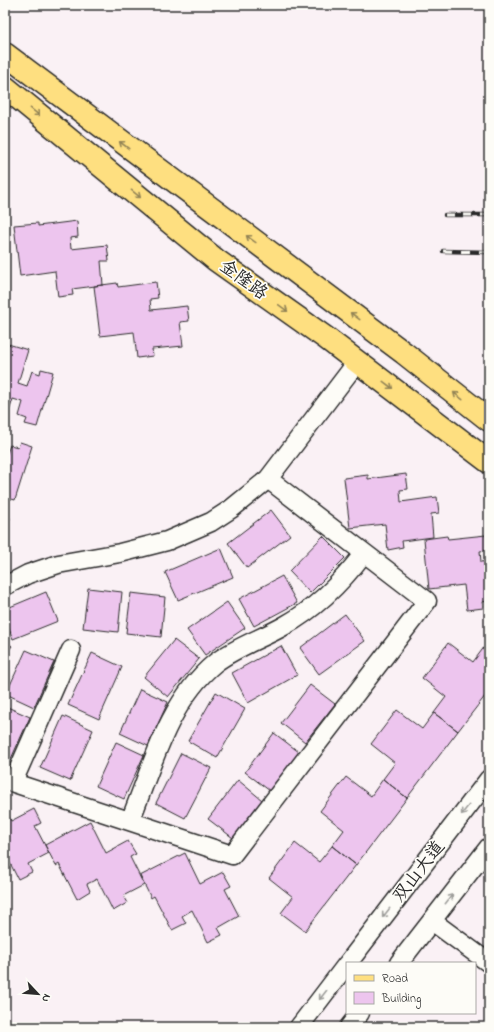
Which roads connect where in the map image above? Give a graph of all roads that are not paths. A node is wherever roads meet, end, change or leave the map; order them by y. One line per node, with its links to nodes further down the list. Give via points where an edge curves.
1 (5, 54): 4 (main road, 金隆路, one-way to 1, via 386,339)
2 (5, 88): 3 (main road, 金隆路, one-way to 3, via 216,260)
3 (357, 362): 5 (main road, 金隆路, one-way to 5); 6 (street)
4 (489, 420)
5 (489, 462)
6 (268, 479): 7 (street); 8 (street, via 231,509 189,532 144,548 58,564 28,574)
7 (364, 553): 12 (street, via 337,586 304,614 240,647 215,663 194,684 177,708); 12 (street, via 427,601 232,855)
8 (5, 586)
9 (71, 650): 11 (street)
10 (489, 779): 15 (street, 双山大道, one-way to 15)
11 (9, 781): 12 (street)
12 (130, 822)
13 (489, 847): 14 (street, one-way to 13)
14 (432, 921): 16 (street); 17 (street)
15 (349, 962)
16 (400, 962)
17 (489, 963)
18 (346, 965): 20 (street, 双山大道, one-way to 20)
19 (359, 1014): 21 (street)
20 (299, 1027)
21 (349, 1027)

